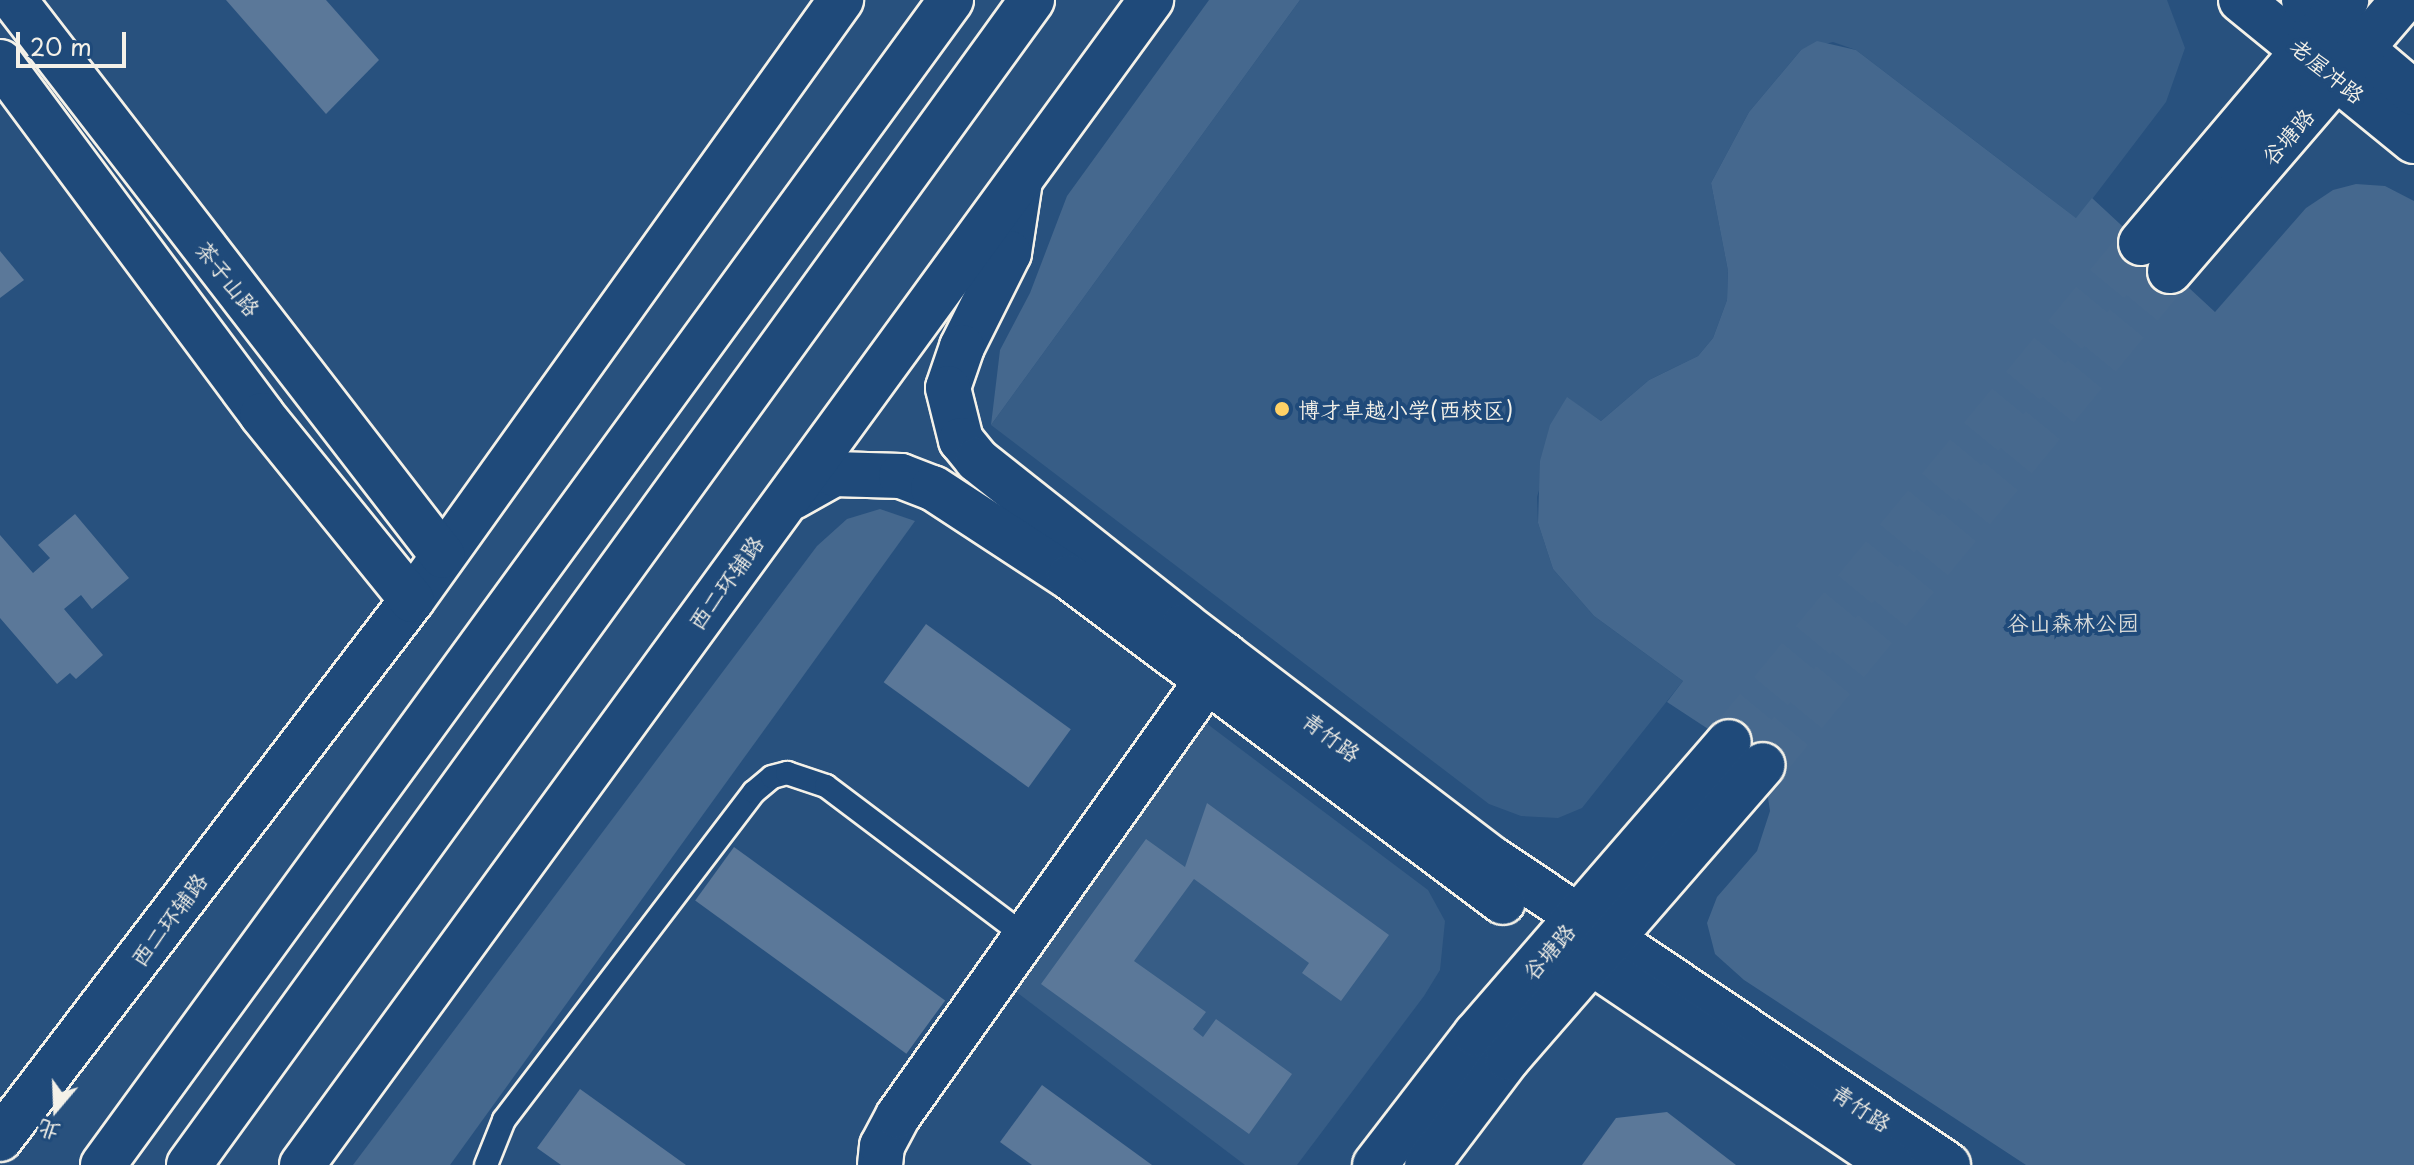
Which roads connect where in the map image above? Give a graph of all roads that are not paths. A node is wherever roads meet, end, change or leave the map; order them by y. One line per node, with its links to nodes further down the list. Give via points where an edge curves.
1 (14, 0): 15 (main road, 茶子山路)
2 (841, 0): 15 (main road, 西二环辅路)
3 (951, 0): 22 (main road)
4 (1032, 0): 23 (main road)
5 (1151, 0): 13 (main road, 西二环辅路)
6 (2241, 0): 8 (main road, 老屋冲路)
7 (2403, 0): 10 (main road, 谷塘路)
8 (2320, 18): 10 (main road, 老屋冲路); 10 (main road, 谷塘路, via 2156,257)
9 (0, 62): 16 (main road, via 262,415)
10 (2349, 63): 11 (main road, 老屋冲路); 12 (main road, 老屋冲路)
11 (2414, 93)
12 (2414, 141)
13 (1020, 181): 14 (main road, 西二环辅路); 17 (main road, 青竹路, via 1009,253 950,378 952,417 961,440)
14 (779, 509): 17 (main road, 青竹路, via 807,485 834,474 890,475 933,488); 24 (main road, 西二环辅路)
15 (443, 556): 16 (main road, 西二环辅路)
16 (412, 600): 21 (main road, 西二环辅路)
17 (1215, 668): 19 (main road); 20 (main road, 青竹路, via 1494,860)
18 (1746, 754): 20 (main road, 谷塘路)
19 (1025, 936): 25 (lane, via 826,786 796,774 772,777 754,792 504,1120); 26 (main road, via 893,1123)
20 (1585, 939): 27 (main road, 谷塘路, via 1476,1034); 28 (main road, 谷塘路, via 1508,1058); 29 (main road, 青竹路); 30 (main road, 青竹路)
21 (0, 1139)
22 (103, 1165)
23 (189, 1165)
24 (302, 1165)
25 (486, 1165)
26 (880, 1165)
27 (1375, 1165)
28 (1427, 1165)
29 (1892, 1165)
30 (1948, 1165)

